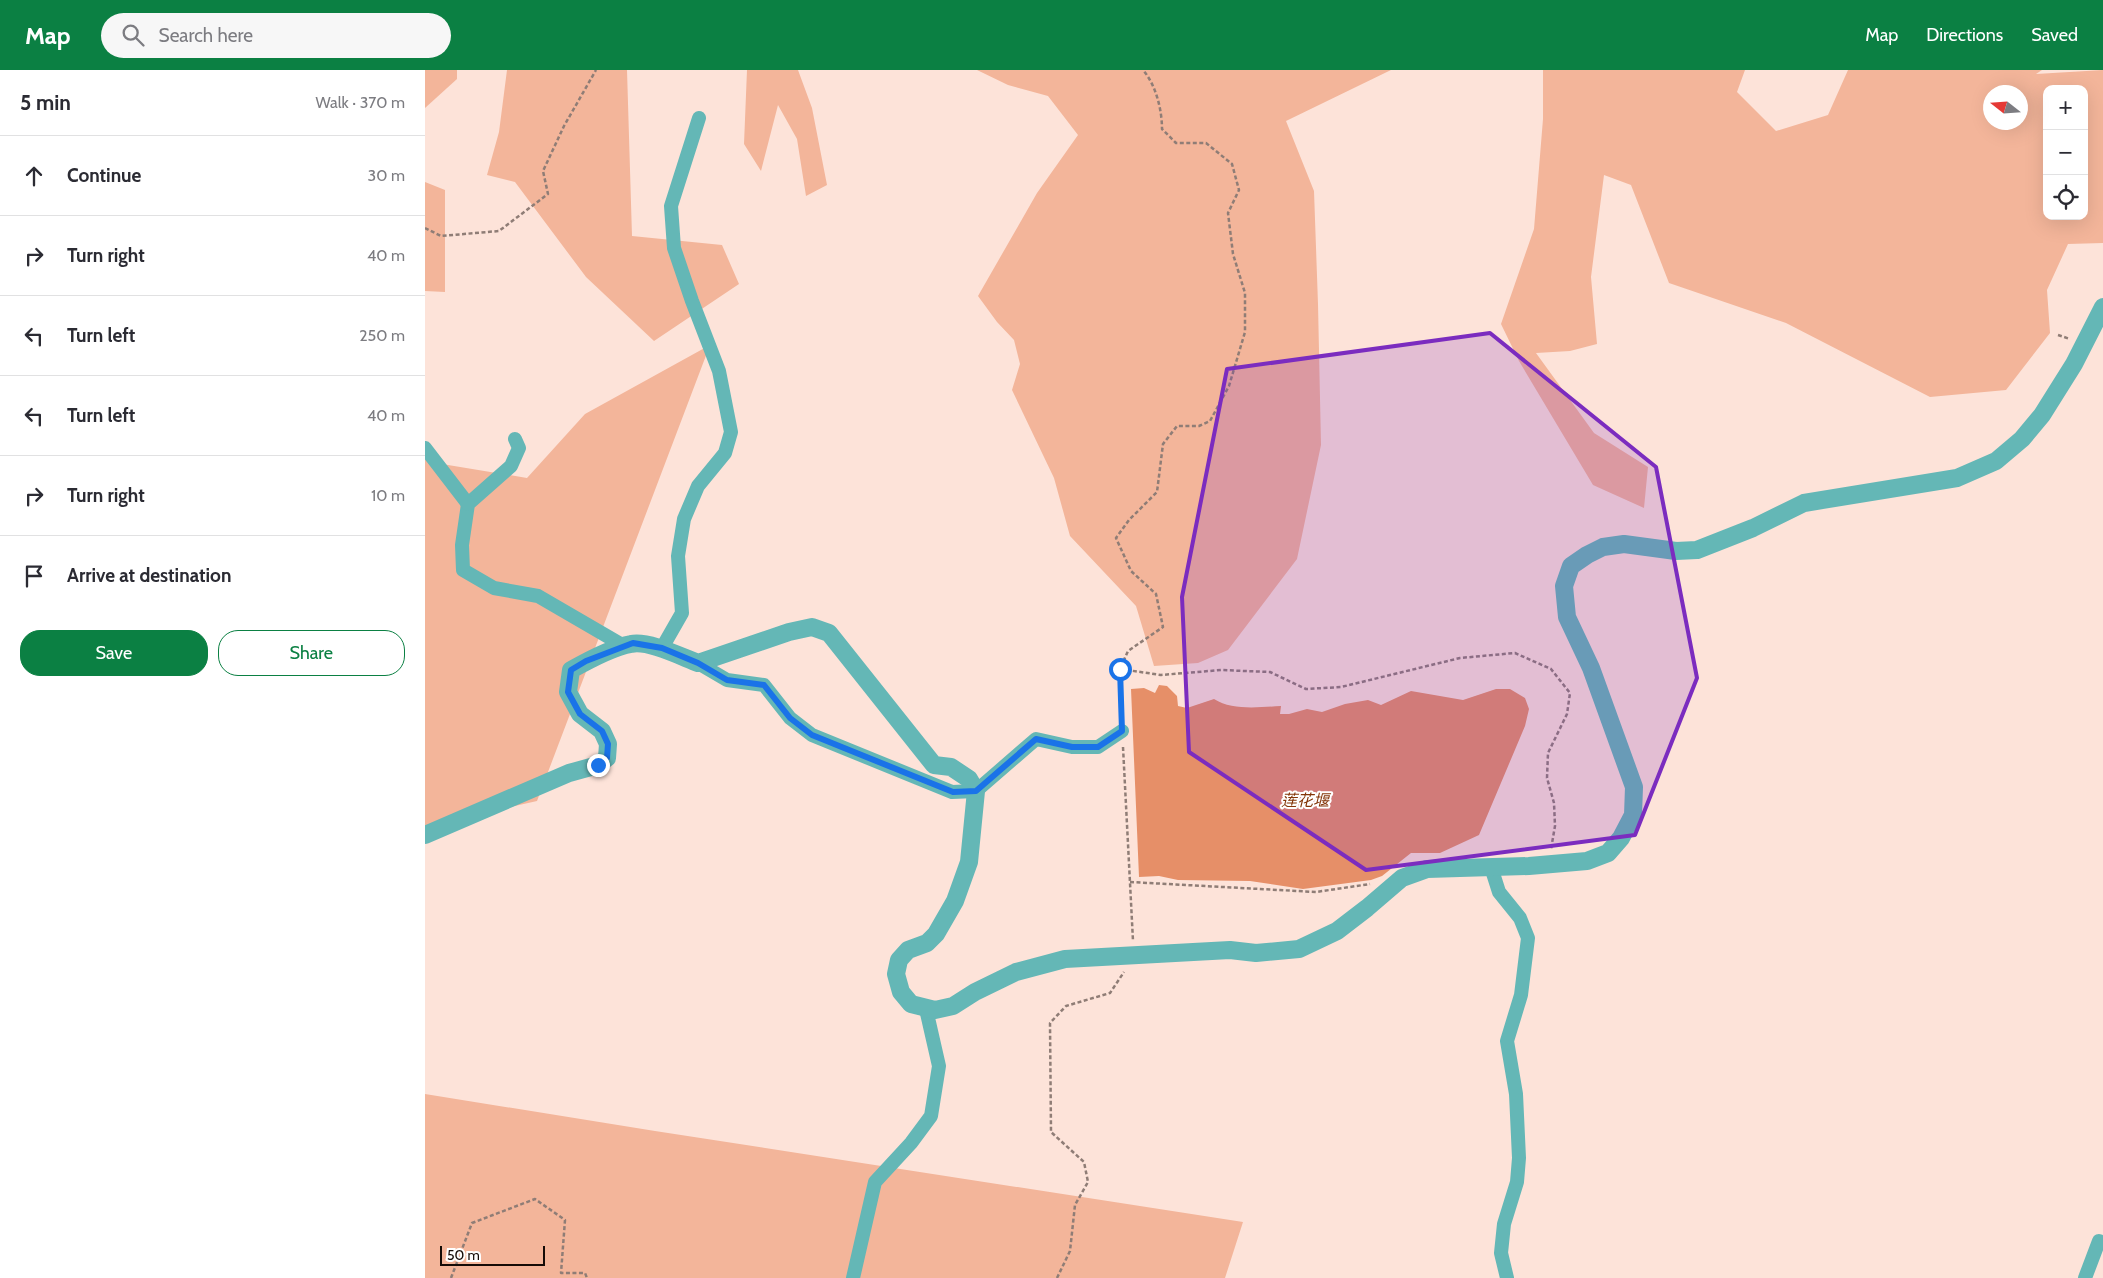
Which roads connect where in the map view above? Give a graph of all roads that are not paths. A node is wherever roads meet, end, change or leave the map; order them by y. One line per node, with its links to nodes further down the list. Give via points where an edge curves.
1 (699, 118): 7 (street, via 671,206 674,248 719,371 731,432 725,453 698,486 684,519 678,556 681,613)
2 (2103, 307): 12 (street, via 2074,364 2041,415 2022,439 1996,461 1957,478 1804,503 1697,550 1676,551 1624,544 1603,547 1571,566 1564,586 1567,617 1591,668 1626,761 1634,787 1633,815 1621,838 1608,853 1587,861)
3 (515, 439): 5 (street, via 519,448 511,466)
4 (425, 448): 5 (street)
5 (469, 504): 6 (street, via 462,545 463,570 494,588 538,596)
6 (625, 646): 7 (street, via 633,643); 11 (street, via 571,670 568,692 580,714 602,731 608,744 607,758 598,765 569,773)
7 (662, 648): 8 (street)
8 (698, 663): 10 (street, via 727,680 764,685 790,718 812,735 953,792); 10 (street, via 789,632 812,627 829,633 934,765 951,767 969,778)
9 (1122, 731): 10 (street, via 1098,747 1072,747 1036,739)
10 (976, 791): 13 (street, via 969,862 955,901 936,934 908,950 899,960 896,974 901,992 911,1004)
11 (425, 835)
12 (1491, 867): 13 (street, via 1427,869 1401,878 1337,930 1299,949 1065,959 1016,972 953,1006); 16 (street, via 1499,892 1519,918 1528,938 1521,995 1507,1041 1516,1094 1519,1158 1517,1182 1504,1224 1501,1253)
13 (926, 1009): 15 (street, via 939,1066 931,1116 875,1182)
14 (2099, 1240): 17 (street)
15 (853, 1278)
16 (1507, 1278)
17 (2085, 1278)

